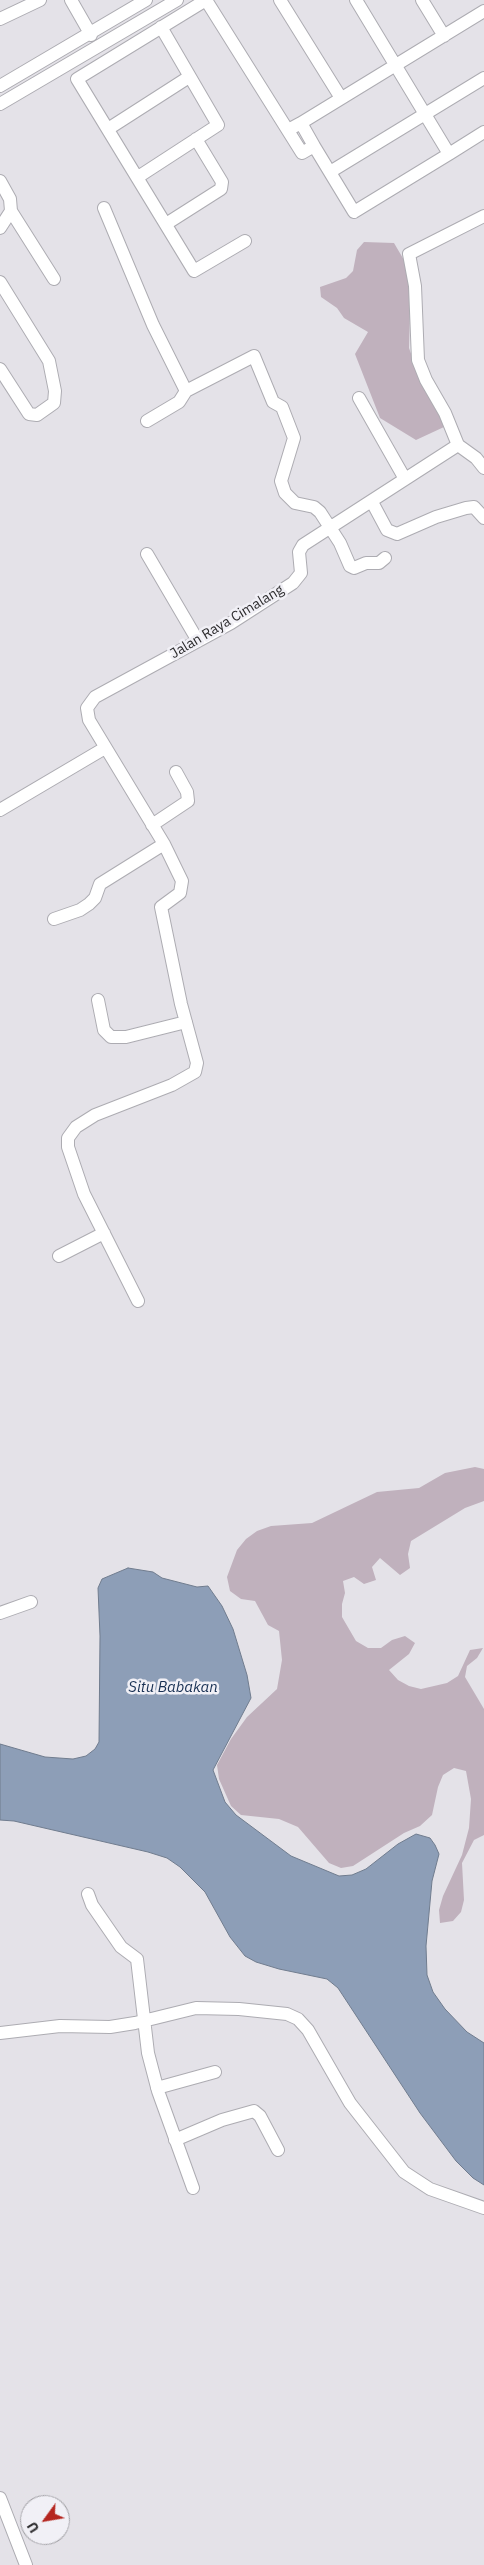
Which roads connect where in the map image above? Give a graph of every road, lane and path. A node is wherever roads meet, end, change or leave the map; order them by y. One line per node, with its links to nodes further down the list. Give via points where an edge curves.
1 (40, 0): 10 (street)
2 (71, 0): 12 (street)
3 (146, 0): 12 (street)
4 (177, 0): 16 (street)
5 (206, 0): 11 (street); 25 (street)
6 (280, 0): 20 (street)
7 (356, 0): 15 (street)
8 (422, 0): 13 (street)
9 (484, 11): 13 (street)
10 (0, 20)
11 (161, 28): 17 (street); 24 (street, via 77,79)
12 (91, 35): 14 (street)
13 (444, 36): 15 (street)
14 (47, 60): 16 (street); 19 (street)
15 (395, 65): 20 (street); 22 (street)
16 (55, 72): 21 (street)
17 (189, 77): 24 (street); 27 (street, via 218,125)
18 (484, 78): 22 (street)
19 (0, 86)
20 (341, 98): 23 (street)
21 (0, 104)
22 (425, 114): 29 (street); 30 (street)
23 (301, 123): 25 (street); 28 (street)
24 (108, 129): 31 (street)
25 (288, 130): 28 (street, via 302,153)
26 (484, 132): 29 (street)
27 (196, 139): 31 (street); 36 (street, via 222,182 221,189)
28 (314, 146): 30 (street)
29 (449, 154): 30 (street, via 354,212)
30 (330, 172)
31 (138, 177): 36 (street)
32 (0, 181): 34 (street, via 10,199)
33 (104, 208): 42 (street, via 153,325)
34 (11, 211): 37 (street); 39 (street)
35 (484, 216): 45 (street, via 409,254 415,286 418,360)
36 (166, 224): 38 (street, via 194,271)
37 (0, 228)
38 (245, 241)
39 (54, 279)
40 (0, 282): 41 (street, via 49,361 56,391 54,403 36,415 29,414)
41 (2, 377)
42 (186, 391): 44 (street, via 179,402); 50 (street, via 254,356 273,402 281,406 294,438 281,485 291,500 317,509)
43 (359, 398): 47 (street)
44 (147, 421)
45 (458, 445): 46 (street); 47 (street, Jalan Raya Cimalang)
46 (484, 468)
47 (405, 479): 48 (street, Jalan Raya Cimalang)
48 (372, 502): 49 (street, via 387,530 396,534 466,508 474,507); 50 (street, Jalan Raya Cimalang)
49 (484, 518)
50 (331, 529): 52 (street, via 350,566 379,563); 53 (street, Jalan Raya Cimalang, via 300,547 301,573 293,583)
51 (147, 554): 53 (street)
52 (385, 558)
53 (198, 641): 54 (street, Jalan Raya Cimalang, via 92,701 87,708 88,716)
54 (105, 748): 56 (street); 57 (street, Jalan Raya Cimalang)
55 (176, 772): 57 (street, via 187,792 188,801)
56 (0, 810)
57 (152, 825): 58 (street, Jalan Raya Cimalang)
58 (164, 844): 59 (street, via 100,884 89,904); 61 (street, Jalan Raya Cimalang, via 182,880 180,893 161,907)
59 (54, 919)
60 (98, 1000): 61 (street, via 104,1030 111,1037 126,1037)
61 (186, 1022): 62 (street, via 197,1063 192,1075 95,1115 76,1126 68,1138 84,1194)
62 (104, 1233): 63 (street); 64 (street)
63 (59, 1256)
64 (138, 1301)
65 (31, 1602): 66 (street)
66 (0, 1613)
67 (88, 1894): 68 (street, via 121,1947 137,1959)
68 (144, 2021): 69 (street, via 110,2027 60,2026); 71 (street); 75 (street, via 175,2012 216,2008 269,2011 298,2019 308,2030 350,2103 404,2172 430,2189)
69 (0, 2033)
70 (214, 2072): 71 (street)
71 (157, 2088): 72 (street)
72 (175, 2140): 73 (street, via 254,2111); 74 (street)
73 (278, 2150)
74 (193, 2188)
75 (484, 2208)
76 (0, 2498): 77 (street)
77 (26, 2565)

